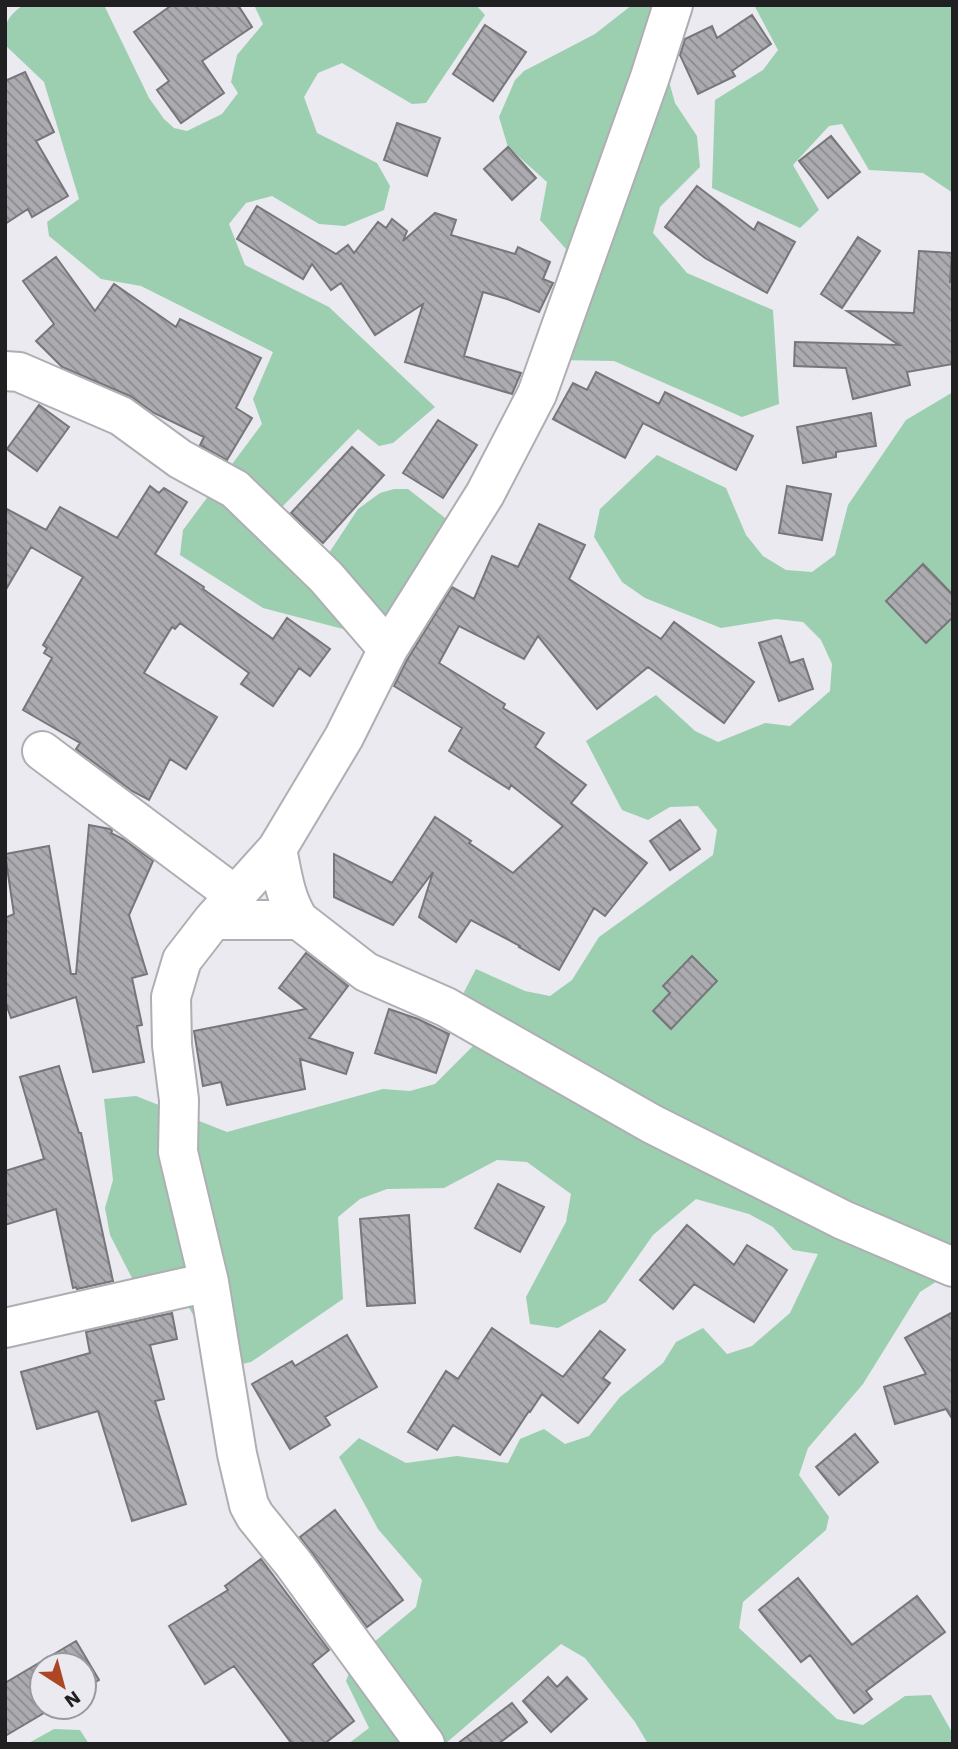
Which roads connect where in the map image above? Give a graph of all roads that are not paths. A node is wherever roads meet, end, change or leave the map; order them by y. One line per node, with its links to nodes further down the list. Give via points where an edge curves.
1 (673, 5): 3 (street, via 537,394 485,494)
2 (5, 371): 3 (street, via 19,372 121,416 180,459 235,489 326,577)
3 (388, 649): 5 (street, via 344,737)
4 (42, 751): 6 (street)
5 (277, 849): 6 (street); 7 (street, via 291,909)
6 (225, 908): 7 (street); 9 (street, via 182,960 171,997 178,1152)
7 (299, 920): 8 (street, via 366,972 446,1007 652,1124 831,1214)
8 (953, 1267)
9 (209, 1282): 10 (street); 11 (street, via 249,1505)
10 (5, 1328)
11 (425, 1744)

